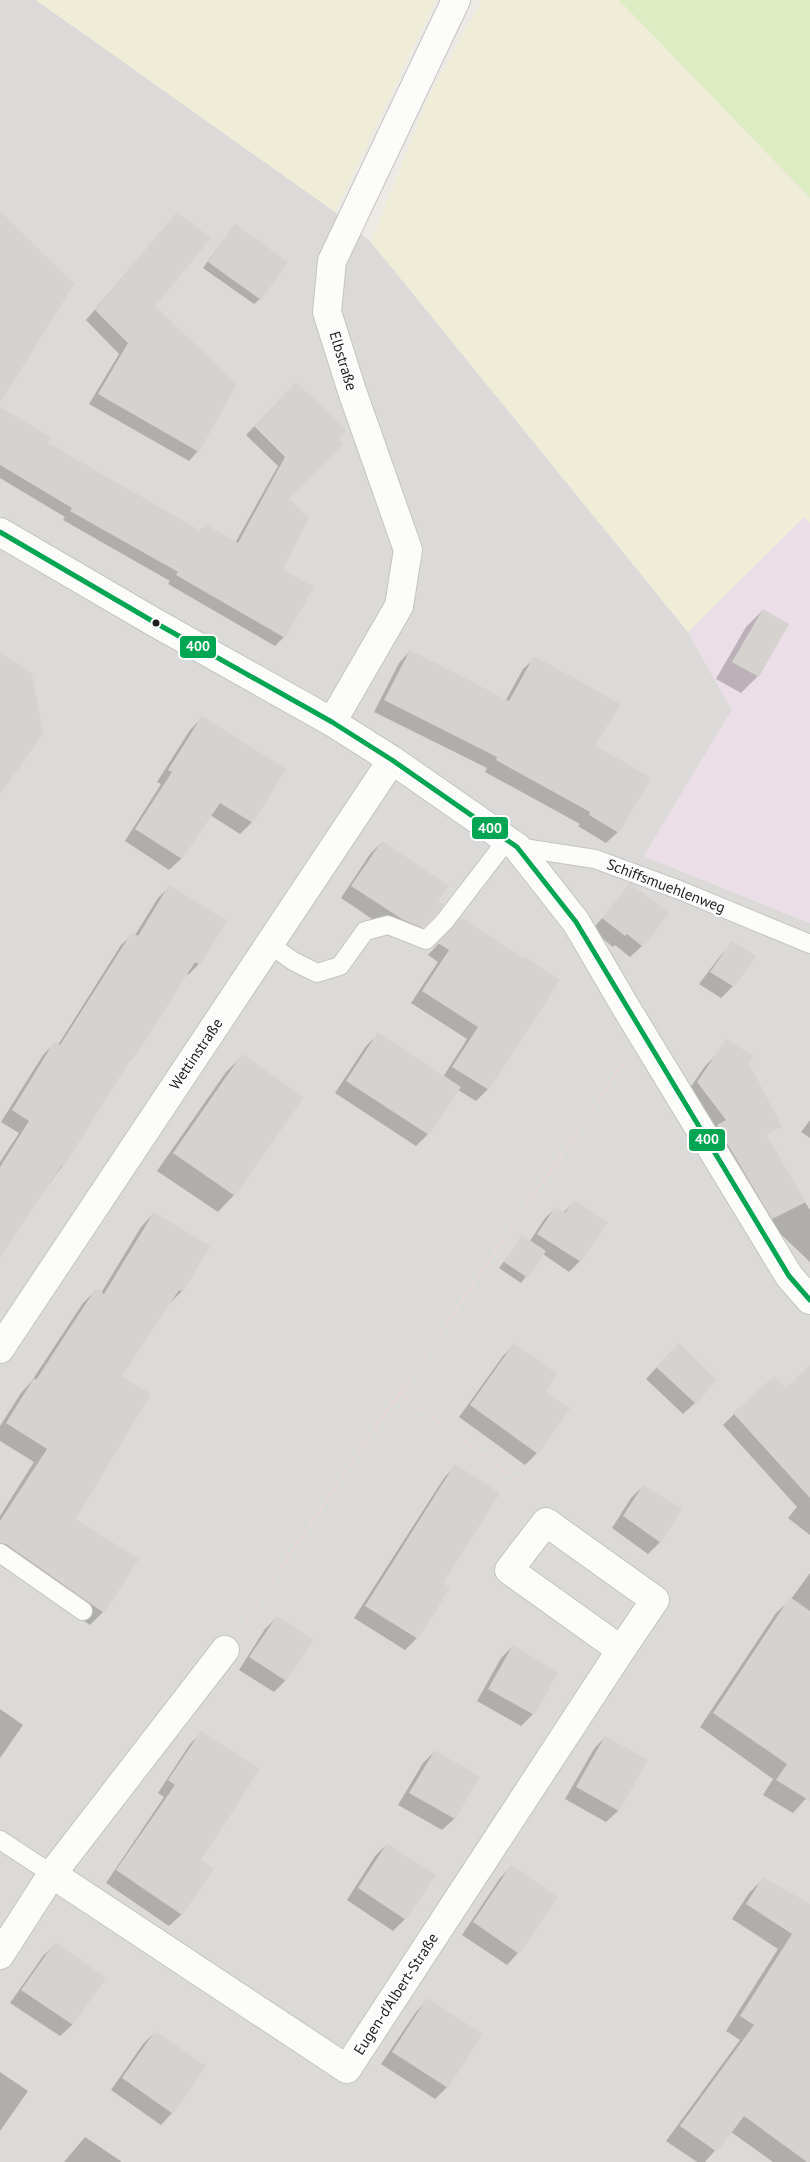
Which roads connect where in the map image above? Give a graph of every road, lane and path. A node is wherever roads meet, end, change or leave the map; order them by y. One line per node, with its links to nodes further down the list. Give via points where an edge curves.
1 (456, 0): 3 (street, Elbstraße, via 332,261 327,312 408,550 399,606)
2 (0, 532): 3 (street)
3 (332, 722): 4 (street)
4 (392, 760): 5 (street); 6 (street, Wettinstraße)
5 (512, 843): 6 (lane, via 426,940 388,925 365,931 340,966 317,973); 7 (lane, Schiffsmuehlenweg, via 595,859); 8 (street, via 576,922)
6 (269, 944): 10 (street, Wettinstraße)
7 (810, 944)
8 (643, 1036): 9 (street, via 789,1276); 11 (path)
9 (810, 1300)
10 (0, 1349)
11 (399, 1393): 12 (path, via 534,1493); 15 (path)
12 (546, 1522): 16 (street, Eugen-d'Albert-Straße, via 655,1600); 16 (street, via 509,1570)
13 (0, 1553): 14 (lane)
14 (83, 1611)
15 (225, 1650): 18 (street)
16 (620, 1650): 18 (street, Eugen-d'Albert-Straße, via 347,2068)
17 (0, 1840): 18 (lane)
18 (52, 1874): 19 (street)
19 (0, 1955)

